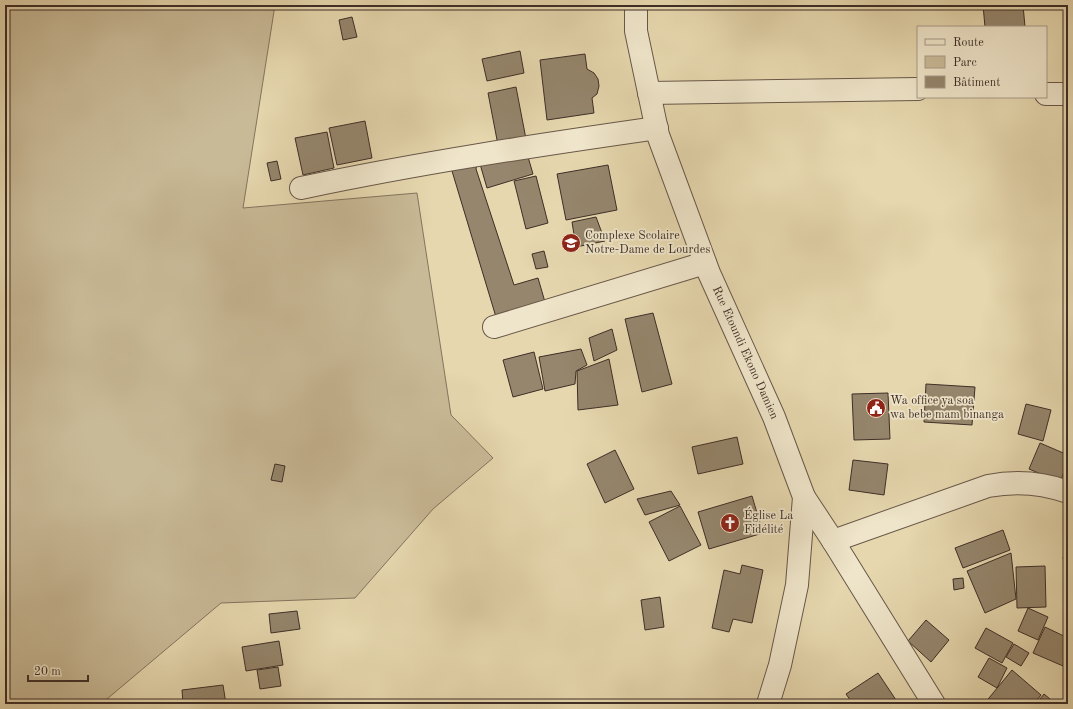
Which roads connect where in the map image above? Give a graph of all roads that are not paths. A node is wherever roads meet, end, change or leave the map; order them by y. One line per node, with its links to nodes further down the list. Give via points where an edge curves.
1 (636, 5): 3 (street, Rue Etoundi Ekono Damien, via 636,32)
2 (917, 90): 3 (street)
3 (649, 93): 6 (street, Rue Etoundi Ekono Damien)
4 (1047, 94): 5 (street)
5 (1068, 94)
6 (656, 128): 7 (street, via 384,170); 8 (street, Rue Etoundi Ekono Damien)
7 (301, 188)
8 (706, 263): 9 (street); 11 (street, Rue Etoundi Ekono Damien, via 774,417)
9 (494, 327)
10 (1068, 492): 12 (street, via 1023,484 1005,483 988,486)
11 (804, 497): 12 (street); 13 (street, Rue Etoundi Ekono Damien, via 797,585 780,665)
12 (833, 541): 14 (street)
13 (768, 704)
14 (934, 704)

